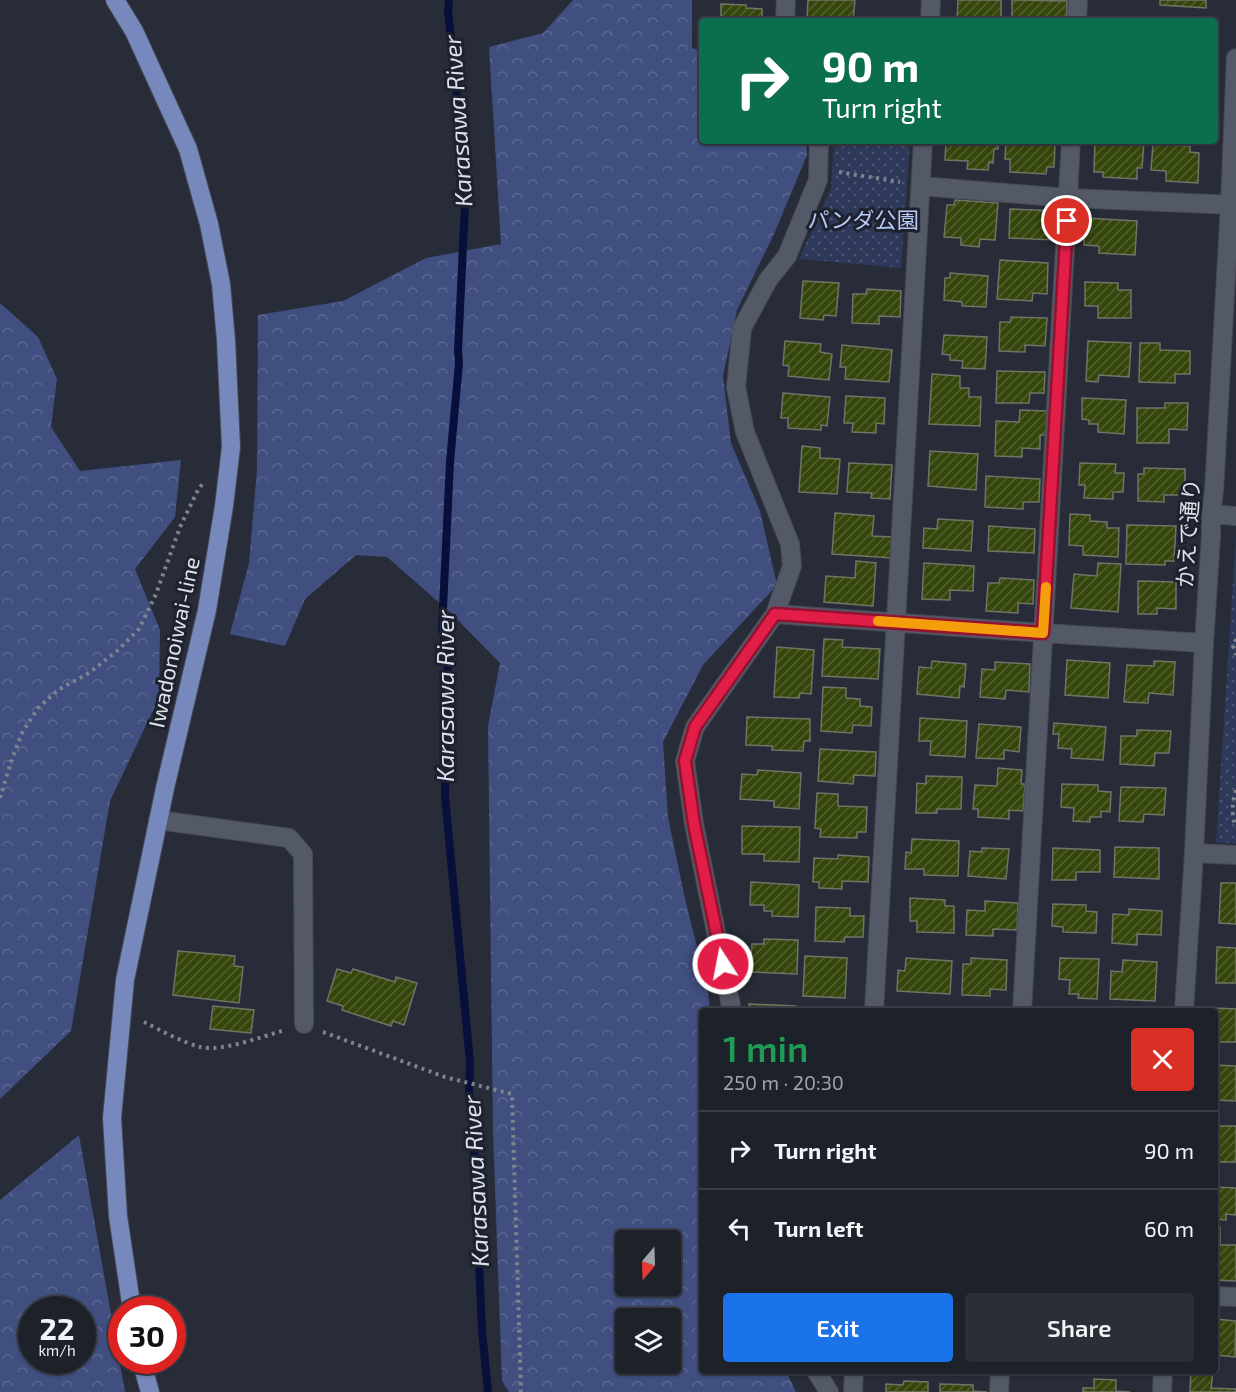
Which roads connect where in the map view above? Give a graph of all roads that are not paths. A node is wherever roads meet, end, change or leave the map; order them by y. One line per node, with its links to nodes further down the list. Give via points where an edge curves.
1 (115, 0): 21 (main road, Iwadonoiwai-line, via 188,149 221,284 226,340 231,447 224,506 207,610)
2 (786, 0): 5 (street)
3 (931, 0): 6 (street)
4 (1078, 0): 7 (street)
5 (785, 18)
6 (930, 18)
7 (1077, 18)
8 (1236, 58): 14 (street, かえで通り)
9 (819, 144): 17 (street, via 818,180 788,256 768,280 742,328 736,387 746,432 790,544 792,566)
10 (923, 144): 12 (street)
11 (1071, 144): 13 (street)
12 (921, 186): 13 (street); 18 (street)
13 (1068, 198): 14 (street); 19 (street)
14 (1233, 205): 15 (street, かえで通り)
15 (1211, 514): 16 (street); 20 (street, かえで通り)
16 (1236, 516)
17 (775, 614): 18 (street); 24 (street, via 695,727 685,761)
18 (896, 622): 19 (street); 25 (street)
19 (1043, 633): 20 (street); 26 (street)
20 (1204, 643): 22 (street, かえで通り)
21 (158, 820): 28 (street, via 289,838 303,854); 29 (main road, Iwadonoiwai-line, via 125,980 112,1119 118,1216)
22 (1194, 853): 23 (street); 27 (street, かえで通り)
23 (1236, 855)
24 (731, 1008)
25 (874, 1008)
26 (1022, 1008)
27 (1184, 1008)
28 (304, 1024)
29 (130, 1296)
30 (1218, 1296): 31 (street)
31 (1236, 1297)
32 (145, 1374): 37 (main road)
33 (818, 1374): 38 (street)
34 (854, 1374): 39 (street)
35 (1000, 1374): 40 (street)
36 (1163, 1374): 41 (street)
37 (150, 1392)
38 (829, 1392)
39 (853, 1392)
40 (999, 1392)
41 (1162, 1392)

